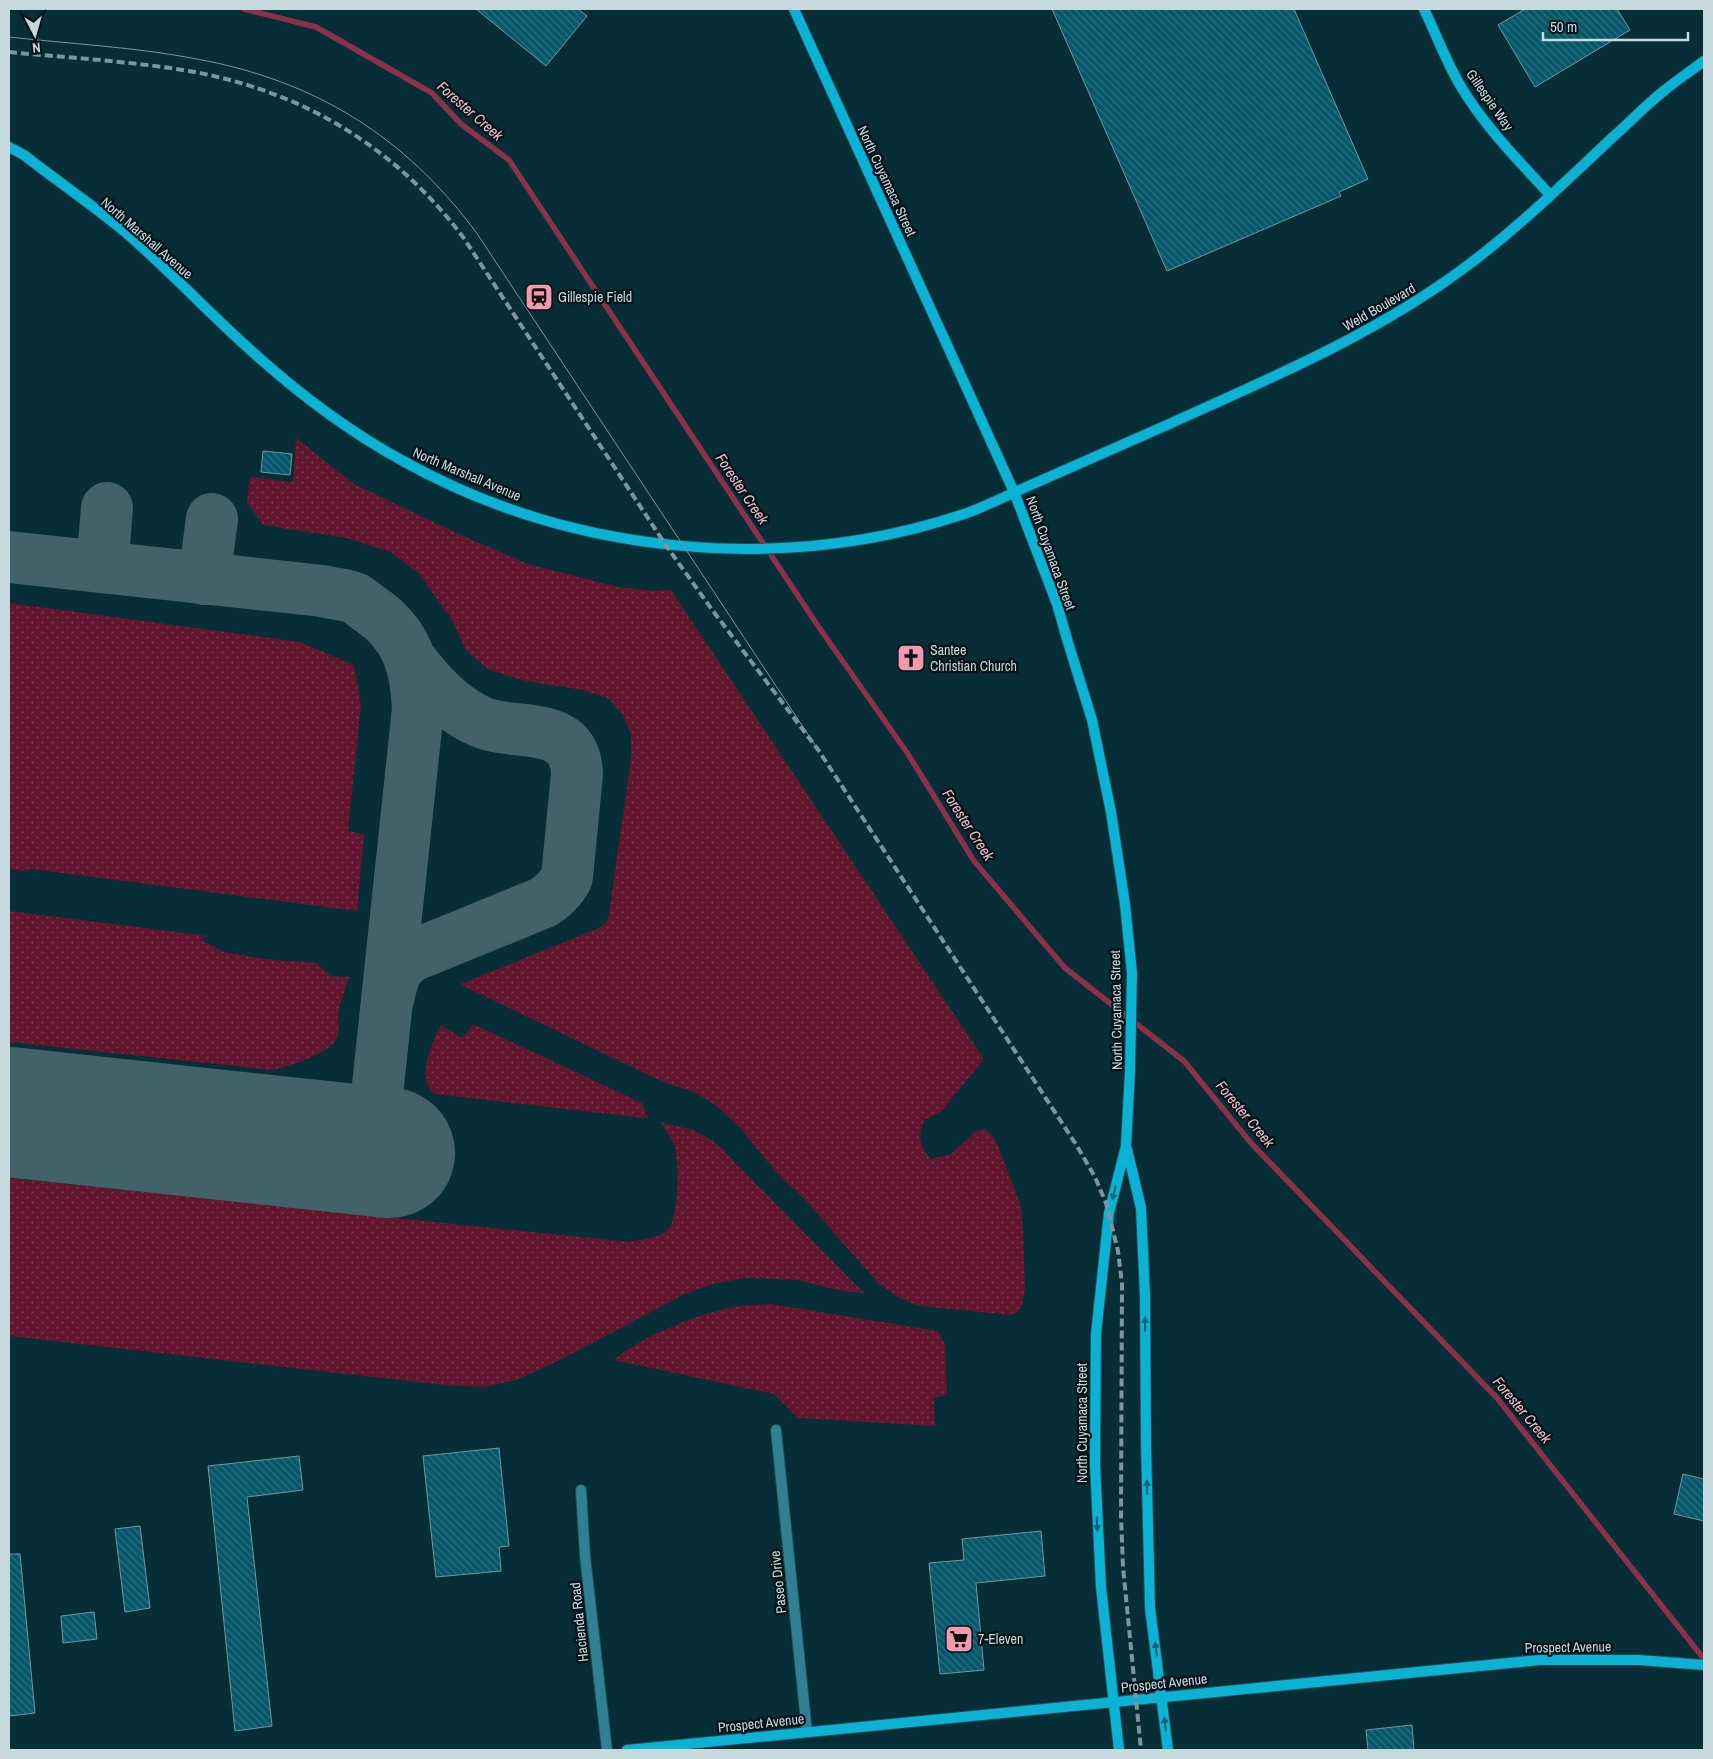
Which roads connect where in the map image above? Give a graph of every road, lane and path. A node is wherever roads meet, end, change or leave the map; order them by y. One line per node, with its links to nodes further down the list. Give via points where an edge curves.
1 (794, 9): 6 (main road, North Cuyamaca Street)
2 (1424, 9): 5 (main road, Gillespie Way, via 1468,98)
3 (1704, 61): 5 (main road, Weld Boulevard, via 1664,90)
4 (9, 147): 6 (main road, North Marshall Avenue, via 126,233 248,348 348,429 400,460 457,488 529,515 612,536 656,543 763,548 862,540 967,514)
5 (1550, 195): 6 (main road, Weld Boulevard, via 1463,269 1379,325 1284,372)
6 (1014, 492): 7 (main road, North Cuyamaca Street, via 1057,604 1092,720 1111,812 1132,973)
7 (1126, 1146): 11 (main road, North Cuyamaca Street, one-way to 7, via 1150,1608 1145,1296 1140,1208); 12 (main road, North Cuyamaca Street, one-way to 12, via 1108,1220 1096,1342 1095,1464 1100,1587)
8 (776, 1430): 13 (street, Paseo Drive)
9 (581, 1490): 14 (street, Hacienda Road, via 585,1556)
10 (1704, 1665): 11 (main road, Prospect Avenue, via 1639,1660 1540,1660)
11 (1162, 1697): 12 (main road, Prospect Avenue); 18 (main road, North Cuyamaca Street, one-way to 11)
12 (1114, 1702): 13 (main road, Prospect Avenue); 17 (main road, North Cuyamaca Street)
13 (807, 1732): 16 (main road, Prospect Avenue)
14 (607, 1750)
15 (627, 1750): 16 (main road, Prospect Avenue)
16 (637, 1750)
17 (1119, 1750)
18 (1168, 1750)

